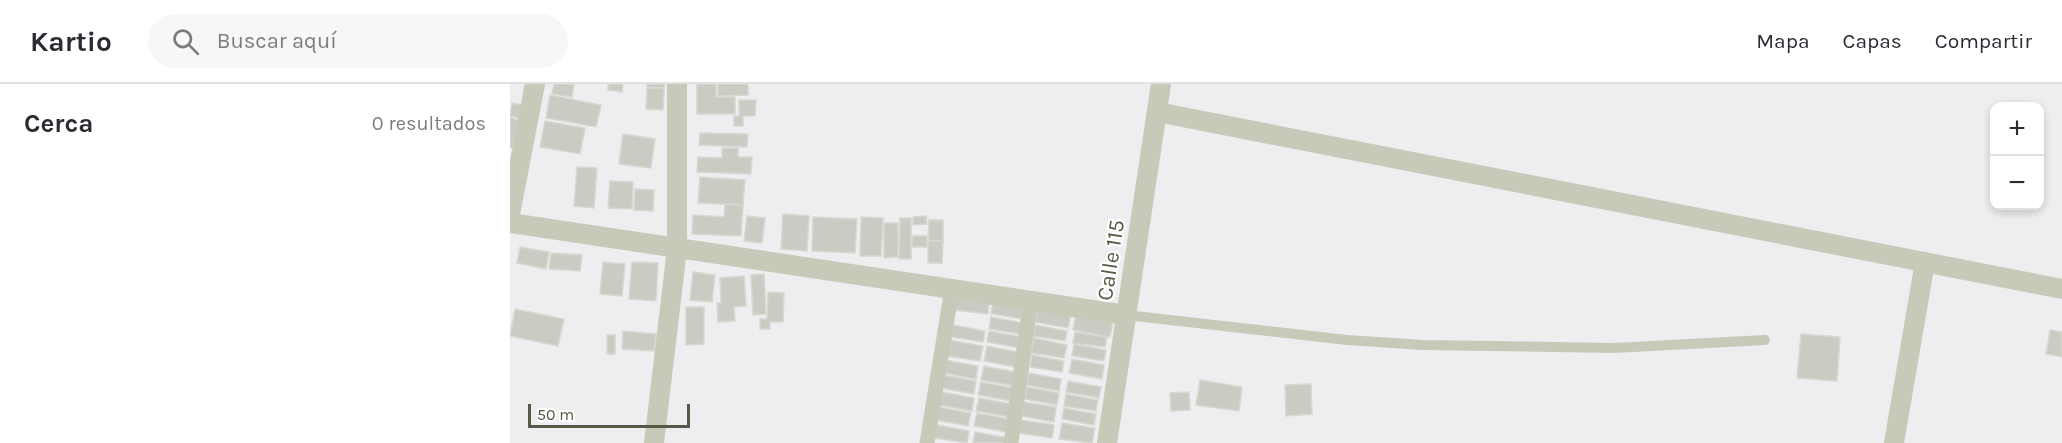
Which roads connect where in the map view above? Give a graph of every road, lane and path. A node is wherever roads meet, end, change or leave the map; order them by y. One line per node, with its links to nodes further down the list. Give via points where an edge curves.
1 (535, 84): 5 (street)
2 (677, 84): 7 (street)
3 (1161, 84): 4 (street, Calle 115)
4 (1157, 112): 8 (street); 12 (street, Calle 115)
5 (510, 214)
6 (510, 223): 7 (street)
7 (677, 249): 9 (street); 14 (street)
8 (1925, 262): 10 (street); 18 (street)
9 (952, 288): 11 (street); 15 (street)
10 (2062, 289)
11 (1031, 299): 12 (street); 16 (street)
12 (1126, 315): 13 (lane, via 1423,345 1614,348); 17 (street, Calle 115)
13 (1765, 340)
14 (654, 443)
15 (927, 443)
16 (1011, 443)
17 (1107, 443)
18 (1894, 443)

